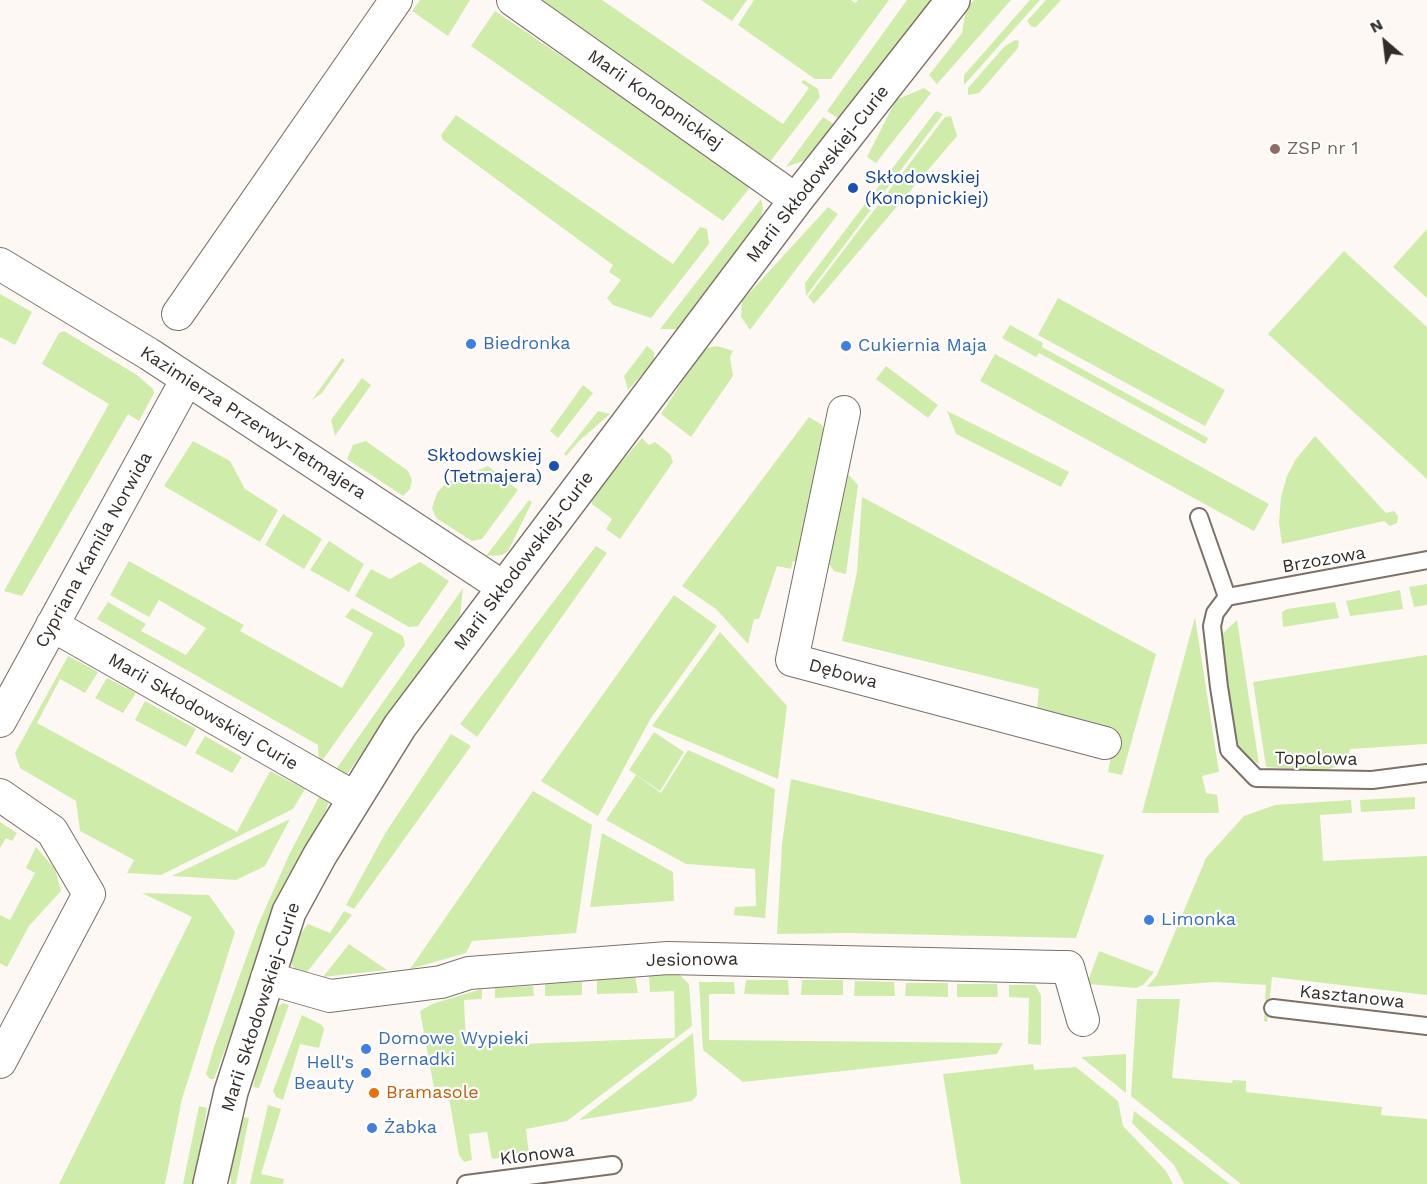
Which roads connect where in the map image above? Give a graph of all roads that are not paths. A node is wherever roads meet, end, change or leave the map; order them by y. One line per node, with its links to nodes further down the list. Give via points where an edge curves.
1 (396, 0): 6 (street)
2 (513, 0): 4 (street, Marii Konopnickiej)
3 (952, 0): 4 (street, Marii Skłodowskiej-Curie)
4 (796, 200): 11 (street, Marii Skłodowskiej-Curie)
5 (0, 264): 7 (street, Kazimierza Przerwy-Tetmajera)
6 (178, 314)
7 (187, 379): 11 (street, Kazimierza Przerwy-Tetmajera); 13 (street, Cypriana Kamila Norwida)
8 (844, 412): 15 (street, Dębowa, via 792,660)
9 (1200, 517): 12 (lane)
10 (1427, 560): 12 (lane, Brzozowa)
11 (503, 587): 18 (street, Marii Skłodowskiej-Curie, via 400,726)
12 (1227, 597): 16 (lane, Topolowa, via 1215,613 1212,626 1218,687 1229,750 1256,778 1372,780)
13 (52, 626): 14 (street, Cypriana Kamila Norwida); 18 (street, Marii Skłodowskiej Curie)
14 (0, 721)
15 (1105, 743)
16 (1427, 773)
17 (0, 795): 23 (street, via 52,831 89,894)
18 (355, 798): 19 (street, Marii Skłodowskiej-Curie, via 289,912)
19 (267, 978): 21 (street, Jesionowa, via 330,996 430,984 469,973 668,958 1058,967 1068,968); 25 (street, Marii Skłodowskiej-Curie, via 227,1107)
20 (1272, 1008): 22 (lane, Kasztanowa)
21 (1083, 1020)
22 (1427, 1026)
23 (0, 1062)
24 (613, 1165): 26 (lane, Klonowa)
25 (210, 1184)
26 (466, 1184)

